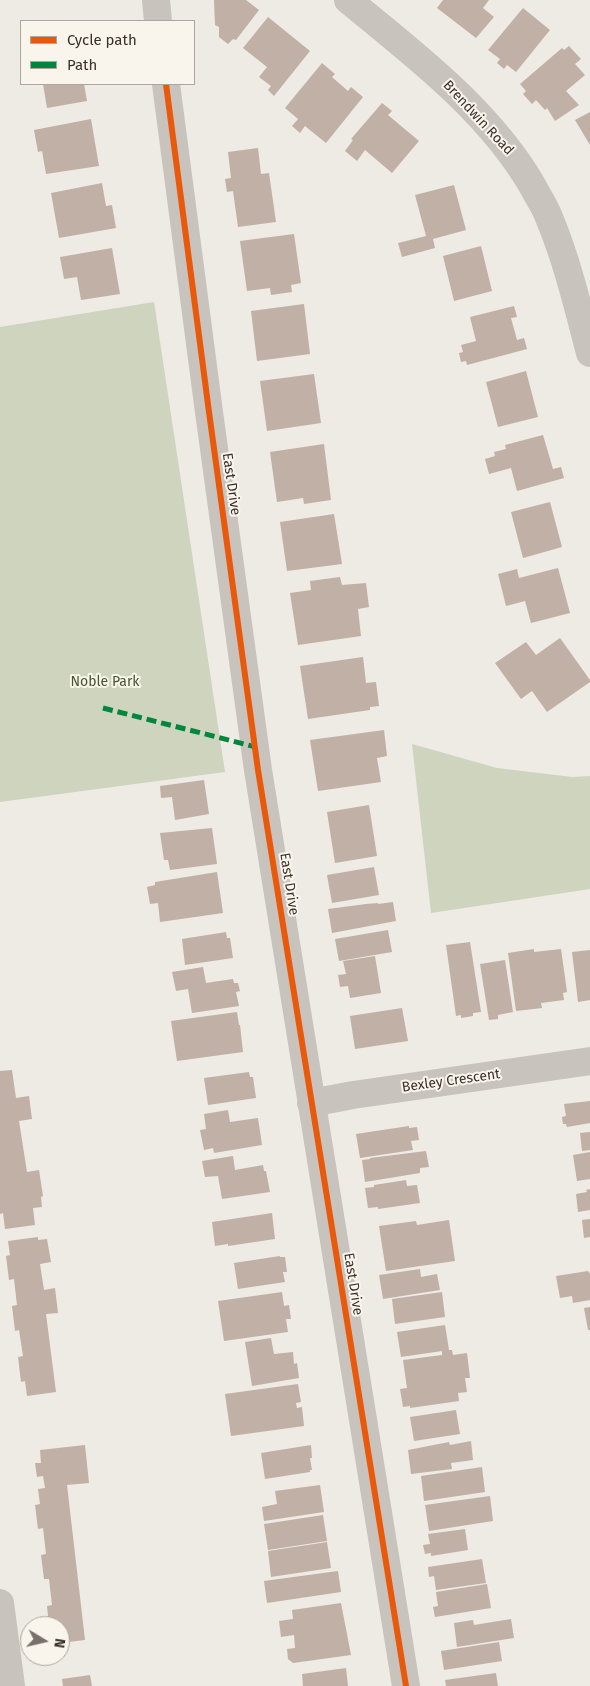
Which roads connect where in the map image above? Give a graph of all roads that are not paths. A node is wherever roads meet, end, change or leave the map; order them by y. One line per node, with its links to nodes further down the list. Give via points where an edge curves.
1 (156, 0): 3 (street)
2 (348, 0): 5 (street, Brendwin Road, via 450,86 515,158 548,214 563,253)
3 (158, 20)
4 (166, 85): 7 (street, East Drive, via 258,770)
5 (590, 353)
6 (590, 1061): 7 (street, Bexley Crescent)
7 (311, 1103): 10 (street, East Drive)
8 (0, 1603): 9 (street)
9 (11, 1686)
10 (406, 1686)

